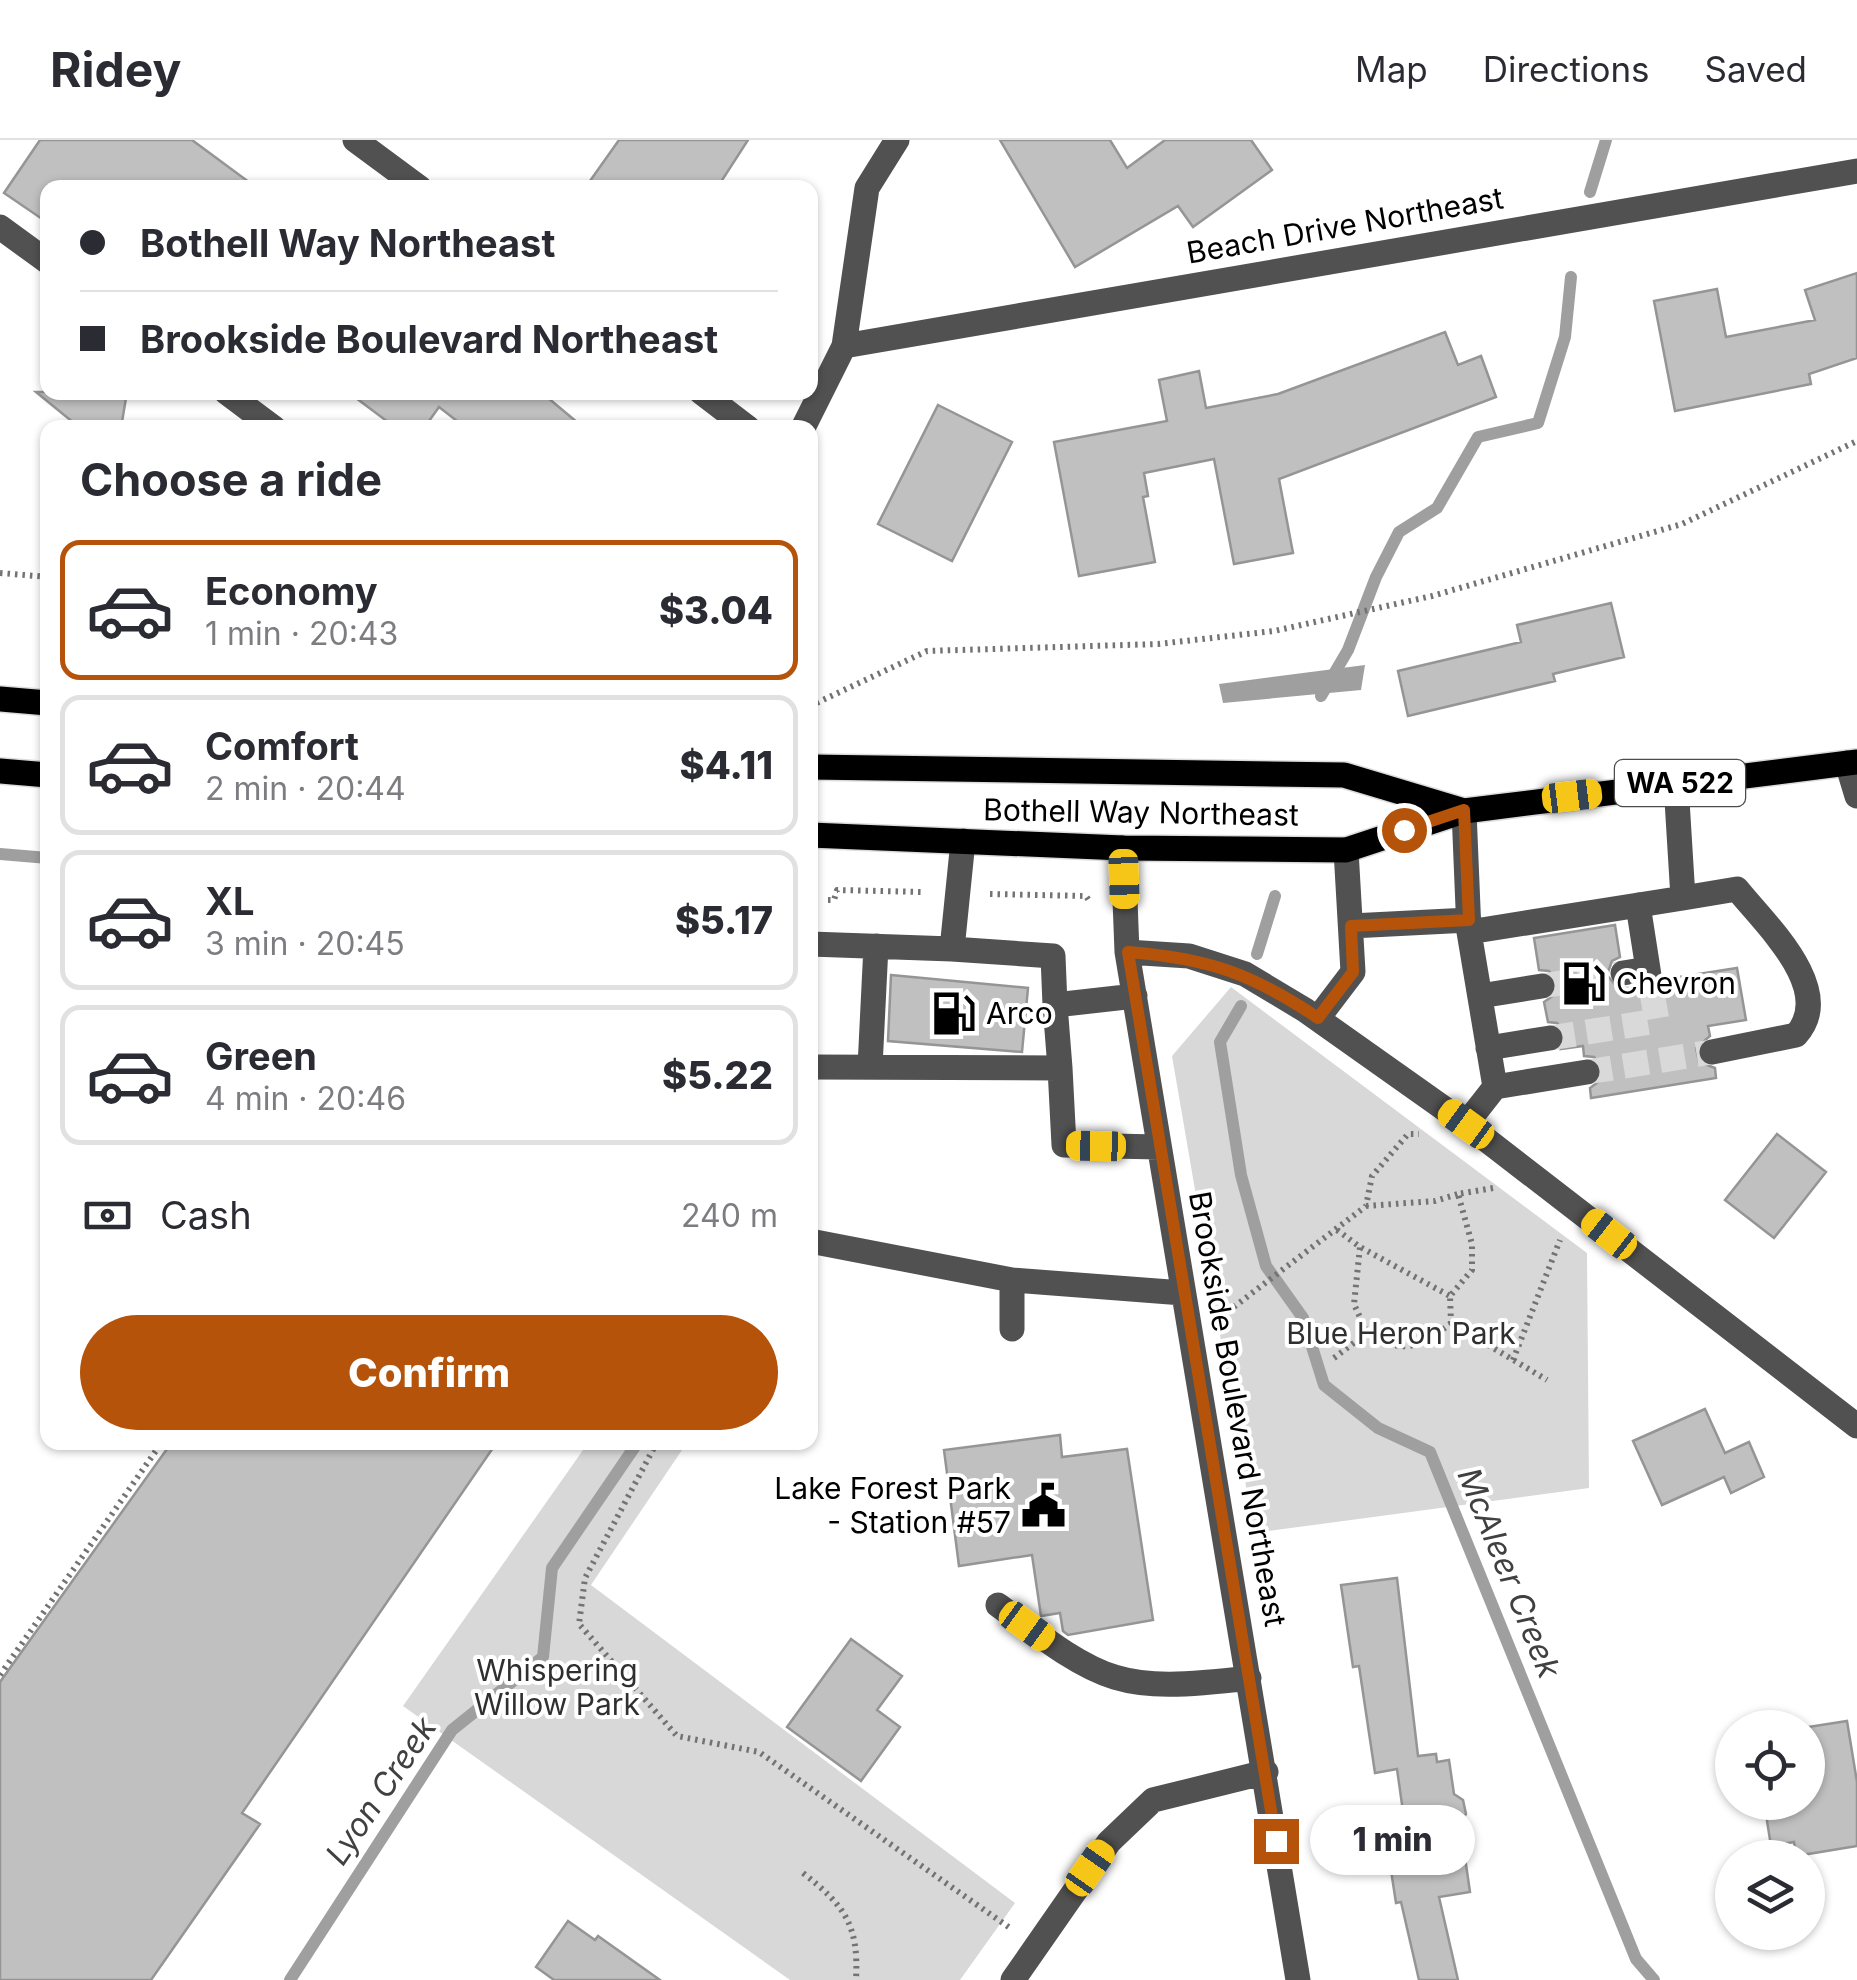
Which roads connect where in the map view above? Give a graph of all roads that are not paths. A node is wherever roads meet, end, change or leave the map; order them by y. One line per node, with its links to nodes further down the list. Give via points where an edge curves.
1 (355, 140): 4 (street)
2 (897, 140): 7 (street, via 867,188)
3 (1857, 171): 7 (street, Beach Drive Northeast)
4 (409, 180)
5 (0, 227): 6 (street)
6 (40, 256)
7 (844, 346): 8 (street)
8 (818, 397)
9 (237, 400): 11 (street)
10 (711, 400): 12 (street)
11 (263, 420)
12 (737, 420)
13 (0, 699): 14 (main road)
14 (40, 702)
15 (1852, 762): 19 (main road, Bothell Way Northeast / WA 522); 20 (street)
16 (818, 767): 21 (main road, Bothell Way Northeast / WA 522, via 1344,775)
17 (0, 771): 18 (main road)
18 (40, 774)
19 (1676, 784): 21 (main road, Bothell Way Northeast / WA 522); 26 (street)
20 (1857, 796)
21 (1464, 810): 25 (main road, Bothell Way Northeast / WA 522); 29 (street)
22 (818, 835): 23 (main road, Bothell Way Northeast / WA 522)
23 (963, 842): 24 (main road, Bothell Way Northeast / WA 522); 32 (street)
24 (1124, 848): 25 (main road, Bothell Way Northeast / WA 522); 33 (street, Brookside Boulevard Northeast)
25 (1346, 850): 28 (street)
26 (1683, 898): 27 (street); 42 (street, via 1737,889 1794,959 1808,998 1806,1024 1796,1035)
27 (1638, 905): 29 (street); 34 (street)
28 (1351, 926): 29 (street); 39 (street, via 1353,972)
29 (1469, 926): 37 (street)
30 (818, 944): 31 (street)
31 (876, 946): 32 (street); 44 (street)
32 (952, 948): 38 (street, via 1053,956)
33 (1128, 952): 36 (street, Brookside Boulevard Northeast); 39 (street, via 1189,956 1244,974)
34 (1640, 975)
35 (1542, 986): 37 (street)
36 (1135, 996): 38 (street); 49 (street, Brookside Boulevard Northeast)
37 (1480, 996): 41 (street)
38 (1055, 1005): 45 (street)
39 (1318, 1018): 48 (street)
40 (1550, 1038): 41 (street)
41 (1488, 1048): 47 (street)
42 (1712, 1052)
43 (818, 1067): 44 (street)
44 (870, 1067): 45 (street)
45 (1060, 1068): 49 (street, via 1064,1145)
46 (1587, 1072): 47 (street)
47 (1495, 1086): 48 (street)
48 (1466, 1124): 54 (street)
49 (1159, 1147): 52 (street, Brookside Boulevard Northeast)
50 (818, 1243): 51 (street)
51 (1012, 1280): 52 (street); 53 (street)
52 (1182, 1293): 56 (street, Brookside Boulevard Northeast)
53 (1012, 1329)
54 (1857, 1426)
55 (998, 1605): 56 (street, via 1084,1668 1136,1685)
56 (1250, 1678): 57 (street, Brookside Boulevard Northeast)
57 (1266, 1772): 58 (street, via 1153,1800 1109,1842); 59 (street, Brookside Boulevard Northeast)
58 (1012, 1980)
59 (1298, 1980)

